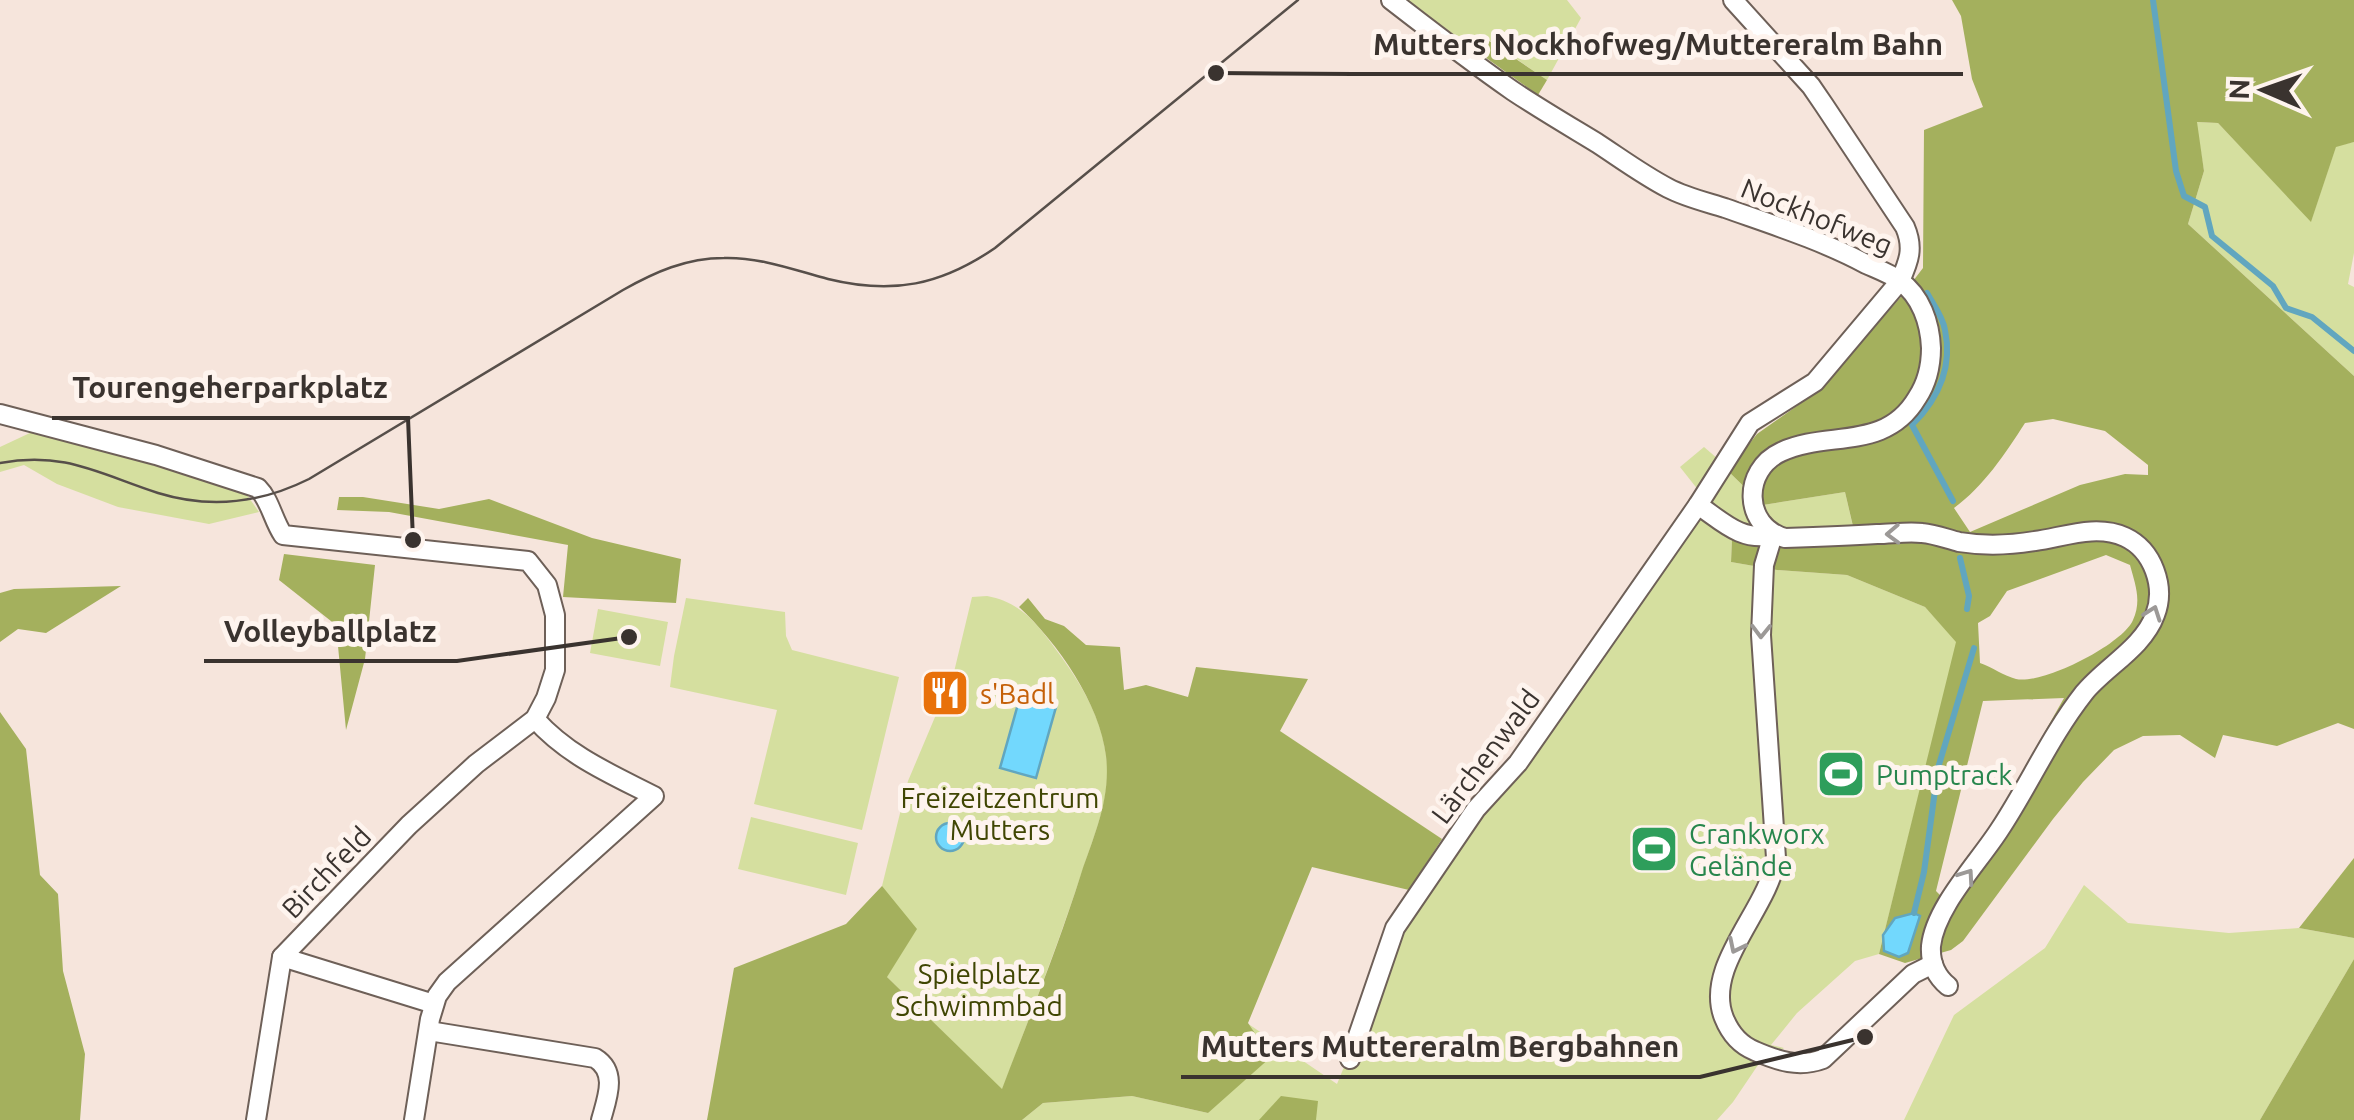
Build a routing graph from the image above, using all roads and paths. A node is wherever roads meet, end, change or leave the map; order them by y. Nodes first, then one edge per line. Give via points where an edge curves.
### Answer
1 (1391, 0) edge
2 (1733, 0) edge
3 (1900, 281) junction
4 (0, 414) edge
5 (1698, 505) junction
6 (1772, 535) junction
7 (535, 720) junction
8 (282, 957) junction
9 (1933, 964) junction
10 (1948, 986) dead end
11 (434, 1004) junction
12 (428, 1031) junction
13 (1350, 1059) dead end
14 (256, 1120) edge
15 (414, 1120) edge
16 (601, 1120) edge

1 - 3 street, Nockhofweg via 1514,92 1669,188 1836,248
2 - 3 street via 1810,86 1905,227 1912,252
3 - 5 street, Lärchenwald via 1815,382 1750,423
3 - 6 street, Nockhofweg via 1917,298 1930,336 1920,394 1880,430 1795,446 1763,465 1752,500
4 - 7 street via 241,480 263,492 283,535 528,561 546,586 554,615 555,670
5 - 6 street via 1739,533
5 - 13 street, Lärchenwald via 1395,928
6 -> 9 street via 1760,636 1776,858 1722,979 1728,1028 1744,1046 1809,1064 1823,1059 1912,974
9 -> 6 street via 1936,925 1950,900 2088,688 2151,624 2156,575 2141,549 2105,532 1993,544 1922,532
7 - 8 street, Birchfeld via 410,825
7 - 11 street via 587,762 654,796 486,945
8 - 11 street
8 - 14 street, Birchfeld
9 - 10 street
11 - 12 street
12 - 15 street
12 - 16 street via 594,1058 609,1078

